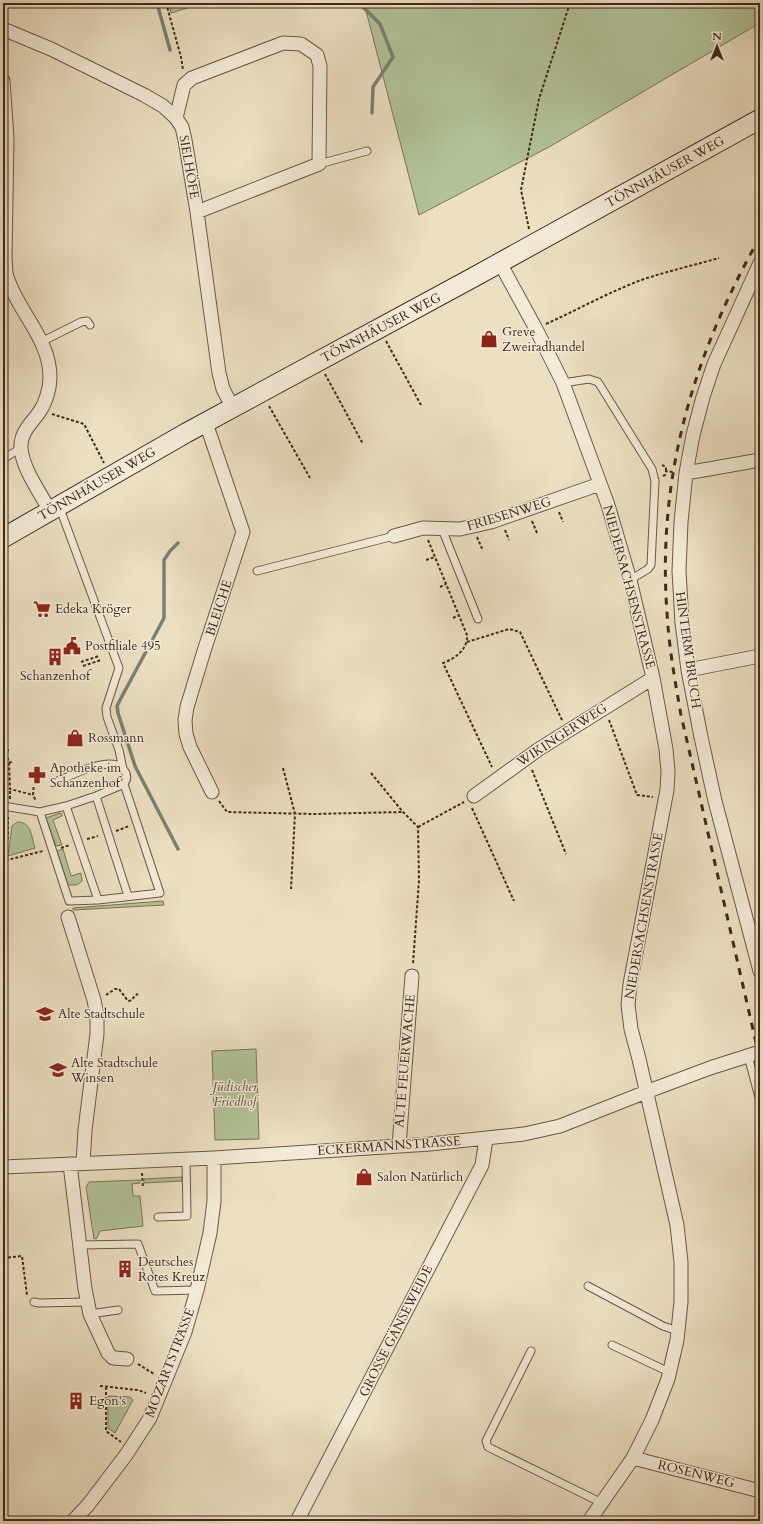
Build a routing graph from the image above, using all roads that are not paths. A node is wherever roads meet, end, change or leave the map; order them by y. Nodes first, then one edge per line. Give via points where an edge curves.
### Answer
1 (3, 29) edge
2 (3, 80) edge
3 (176, 118) junction
4 (760, 119) edge
5 (366, 150) dead end
6 (319, 164) junction
7 (197, 212) junction
8 (500, 263) junction
9 (760, 263) edge
10 (90, 325) dead end
11 (41, 342) junction
12 (563, 383) junction
13 (233, 408) junction
14 (206, 422) junction
15 (21, 448) junction
16 (3, 459) edge
17 (760, 460) edge
18 (686, 473) junction
19 (600, 484) junction
20 (55, 509) junction
21 (442, 529) junction
22 (394, 536) joint
23 (3, 538) edge
24 (257, 571) dead end
25 (630, 580) junction
26 (478, 620) dead end
27 (760, 656) edge
28 (688, 670) junction
29 (653, 678) junction
30 (123, 769) junction
31 (58, 781) dead end
32 (124, 784) junction
33 (212, 792) road end
34 (96, 796) junction
35 (471, 798) road end
36 (6, 806) edge
37 (66, 806) junction
38 (40, 812) junction
39 (128, 896) junction
40 (98, 900) junction
41 (68, 917) dead end
42 (760, 971) edge
43 (412, 976) road end
44 (754, 1054) edge
45 (646, 1092) junction
46 (760, 1101) edge
47 (486, 1138) junction
48 (399, 1146) junction
49 (214, 1158) junction
50 (186, 1159) junction
51 (70, 1164) junction
52 (83, 1164) junction
53 (3, 1167) edge
54 (158, 1217) dead end
55 (80, 1245) junction
56 (588, 1286) dead end
57 (197, 1290) junction
58 (34, 1302) road end
59 (88, 1308) junction
60 (118, 1310) dead end
61 (678, 1331) junction
62 (612, 1345) dead end
63 (531, 1351) dead end
64 (127, 1359) road end
65 (669, 1372) junction
66 (633, 1458) junction
67 (760, 1491) edge
68 (602, 1503) junction
69 (73, 1521) edge
70 (297, 1521) edge
71 (589, 1521) edge

1 - 3 street, SIELHÖFE via 119,82 163,106
2 - 11 street via 7,138 7,276
3 - 6 street via 184,85 192,78 284,43 301,44 317,55 320,66
3 - 7 street, SIELHÖFE via 182,127 185,140
4 - 8 main road, TÖNNHÄUSER WEG
5 - 6 lane
6 - 7 street
7 - 13 street, SIELHÖFE via 219,373 223,389
8 - 12 street, NIEDERSACHSENSTRASSE
8 - 13 main road, TÖNNHÄUSER WEG
9 - 18 street, HINTERM BRUCH via 714,364 693,435
10 - 11 lane via 87,321 81,322
11 - 15 street via 48,357 48,395 41,410 24,432
12 - 19 street, NIEDERSACHSENSTRASSE
12 - 25 lane via 590,379 598,382 652,470 655,481 650,565
13 - 14 main road, TÖNNHÄUSER WEG
14 - 20 main road, TÖNNHÄUSER WEG
14 - 33 street, BLEICHE via 243,532 204,651 185,720 190,747
15 - 16 lane
15 - 20 street via 24,463
17 - 18 street
18 - 28 street, HINTERM BRUCH via 679,571
19 - 21 street, FRIESENWEG via 491,522 460,529
19 - 25 street, NIEDERSACHSENSTRASSE
20 - 23 main road, TÖNNHÄUSER WEG
20 - 30 lane via 119,668 106,708
21 - 22 street, FRIESENWEG via 423,528
21 - 26 lane
22 - 24 lane
25 - 29 street, NIEDERSACHSENSTRASSE
27 - 28 street
28 - 42 street, HINTERM BRUCH via 715,801
29 - 35 street, WIKINGERWEG via 526,758
29 - 45 street, NIEDERSACHSENSTRASSE via 666,749 667,790 628,1005
30 - 31 lane via 112,764 101,764
30 - 32 lane via 127,774
32 - 34 lane
32 - 39 lane via 160,893
34 - 37 lane
34 - 39 lane
36 - 38 lane
37 - 38 lane
37 - 40 lane
38 - 40 lane via 69,900
39 - 40 lane
41 - 52 street via 97,1016 98,1034
43 - 48 street, ALTE FEUERWACHE
44 - 45 street, ECKERMANNSTRASSE
44 - 46 lane
45 - 47 street, ECKERMANNSTRASSE via 560,1126 524,1134
45 - 61 street, NIEDERSACHSENSTRASSE via 679,1240 681,1302
47 - 48 street, ECKERMANNSTRASSE
47 - 70 street, GROSSE GÄNSEWEIDE via 482,1165
48 - 49 street, ECKERMANNSTRASSE
49 - 50 street, ECKERMANNSTRASSE
49 - 57 street, MOZARTSTRASSE via 214,1201 210,1233
50 - 52 street, ECKERMANNSTRASSE
50 - 54 lane via 187,1216
51 - 52 street, ECKERMANNSTRASSE
51 - 53 street, ECKERMANNSTRASSE
51 - 55 street
55 - 57 lane via 138,1244 155,1291
55 - 59 street
56 - 61 lane via 663,1326
57 - 69 street, MOZARTSTRASSE via 185,1332 150,1418 130,1449
58 - 59 lane
59 - 60 lane
59 - 64 street via 108,1353 113,1358
61 - 65 street, NIEDERSACHSENSTRASSE
62 - 65 lane
63 - 68 lane via 486,1441 488,1447
65 - 66 street, NIEDERSACHSENSTRASSE via 652,1420
66 - 67 street, ROSENWEG
66 - 68 street, NIEDERSACHSENSTRASSE
68 - 71 street, NIEDERSACHSENSTRASSE

